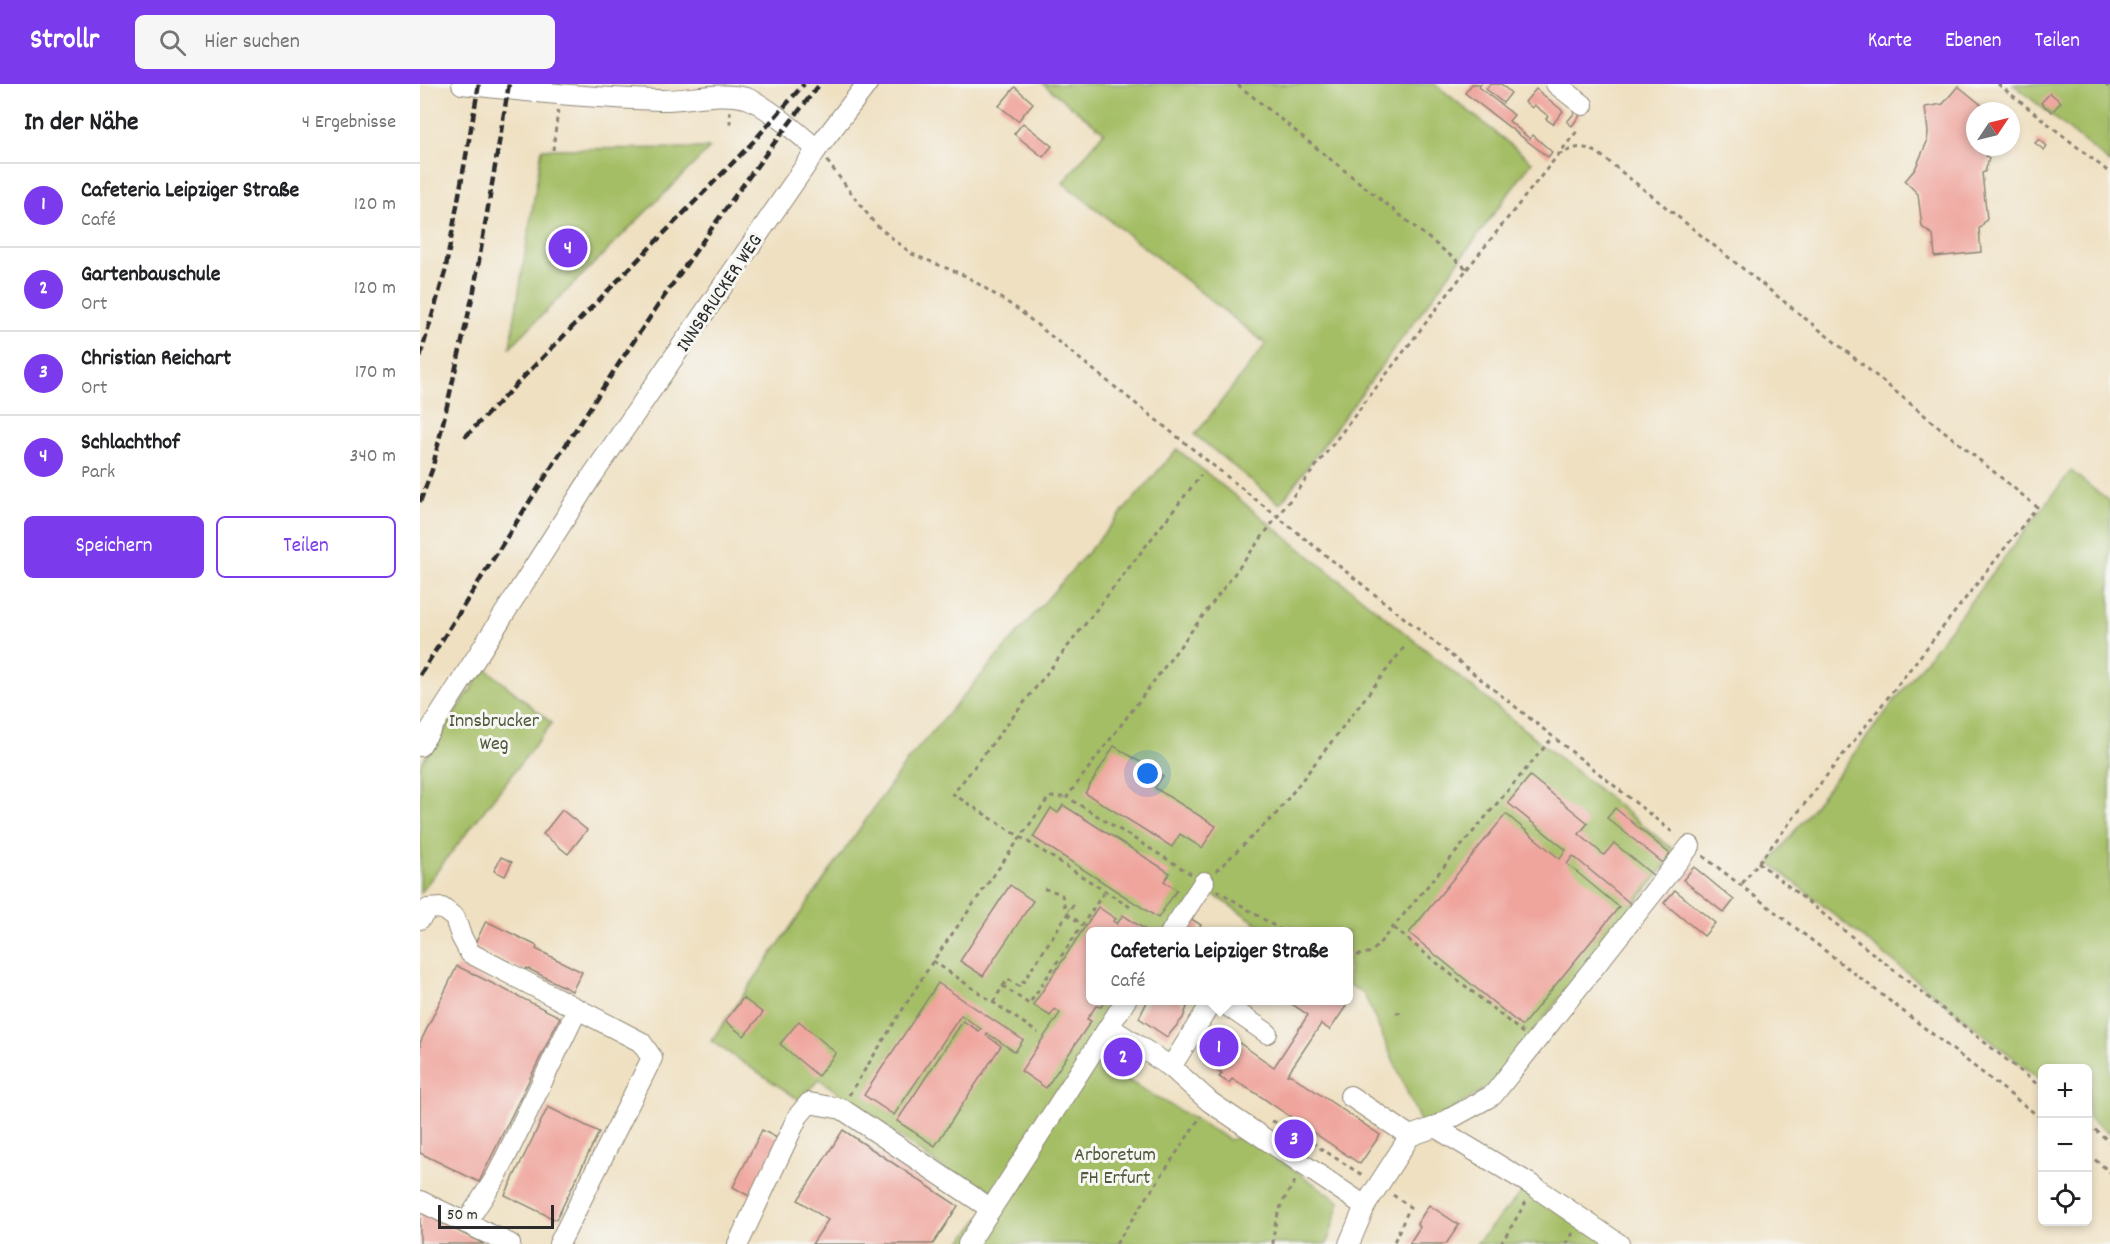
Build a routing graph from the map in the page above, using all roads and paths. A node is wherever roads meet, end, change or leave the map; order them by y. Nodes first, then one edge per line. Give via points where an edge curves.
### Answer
1 (462, 84) edge
2 (867, 84) edge
3 (1237, 84) edge
4 (1556, 84) edge
5 (1998, 84) edge
6 (2105, 84) edge
7 (2110, 88) edge
8 (561, 90) edge
9 (1582, 105) dead end
10 (1578, 130) dead end
11 (817, 149) junction
12 (553, 150) dead end
13 (1558, 155) junction
14 (831, 165) dead end
15 (2110, 173) edge
16 (1467, 269) junction
17 (1202, 475) dead end
18 (1277, 517) junction
19 (1405, 646) dead end
20 (1553, 737) junction
21 (420, 746) edge
22 (1067, 797) junction
23 (1020, 838) junction
24 (1690, 846) junction
25 (1758, 862) junction
26 (1204, 882) junction
27 (1740, 885) junction
28 (1044, 889) dead end
29 (1105, 891) junction
30 (1075, 902) dead end
31 (1130, 907) dead end
32 (1068, 912) junction
33 (420, 919) edge
34 (1082, 924) junction
35 (1174, 927) edge
36 (1276, 927) edge
37 (1394, 928) junction
38 (1353, 956) edge
39 (933, 961) junction
40 (1004, 986) junction
41 (993, 1002) junction
42 (1123, 1005) edge
43 (1210, 1005) edge
44 (1226, 1005) edge
45 (577, 1010) junction
46 (1405, 1012) dead end
47 (1396, 1013) dead end
48 (1109, 1027) junction
49 (1038, 1033) dead end
50 (1267, 1033) dead end
51 (1534, 1043) junction
52 (1171, 1067) junction
53 (2038, 1084) edge
54 (1350, 1096) dead end
55 (1210, 1102) junction
56 (842, 1109) junction
57 (2042, 1118) edge
58 (1435, 1127) junction
59 (2092, 1127) edge
60 (1410, 1136) junction
61 (2110, 1142) edge
62 (2092, 1157) edge
63 (1303, 1165) junction
64 (2110, 1172) edge
65 (1378, 1185) junction
66 (1535, 1187) junction
67 (420, 1201) edge
68 (1365, 1206) junction
69 (991, 1209) junction
70 (465, 1223) junction
71 (510, 1244) edge
72 (559, 1244) edge
73 (738, 1244) edge
74 (968, 1244) edge
75 (1116, 1244) edge
76 (1273, 1244) edge
77 (1349, 1244) edge
78 (1393, 1244) edge
79 (1501, 1244) edge
80 (1619, 1244) edge

1 - 8 street
2 - 11 street, INNSBRUCKER WEG
3 - 16 path
4 - 9 street
5 - 15 path
6 - 7 path
8 - 11 street via 662,100 747,98
8 - 12 path
10 - 13 path
11 - 21 street, INNSBRUCKER WEG via 590,479
13 - 16 path
13 - 25 path via 1584,146 1598,153 2037,507
14 - 18 path via 875,224 912,254 966,276 1016,308
16 - 18 path
17 - 23 path via 953,794
18 - 20 path
18 - 22 path
19 - 26 path via 1276,814
20 - 24 path
20 - 37 path
22 - 23 path via 1049,797
22 - 26 path
23 - 29 path
23 - 39 path
24 - 27 path
24 - 51 street
25 - 27 path
25 - 53 path
26 - 35 street
26 - 36 path
27 - 57 path
28 - 32 path via 1062,895
29 - 31 path
29 - 34 path
30 - 32 path
32 - 34 path
32 - 40 path via 1020,987 1008,979
33 - 45 street via 428,909 442,908 455,918 470,953
34 - 40 path via 1029,1004
37 - 38 path via 1372,952
37 - 51 path
39 - 41 path
39 - 56 path
40 - 41 path
41 - 49 path
42 - 48 street
43 - 52 street
44 - 50 street
45 - 70 street via 496,1176
45 - 72 street via 641,1042 652,1058
46 - 47 path
48 - 52 street
48 - 69 street
51 - 58 street via 1493,1095
52 - 55 street
54 - 60 street
55 - 63 street
55 - 75 path
56 - 69 street
56 - 73 street via 809,1103 798,1116
58 - 60 street
58 - 66 street
59 - 61 path
60 - 65 street
62 - 64 path
63 - 65 path via 1314,1144
63 - 68 street
63 - 76 path via 1274,1222
65 - 68 street
65 - 78 path via 1410,1207
66 - 79 path
66 - 80 street
67 - 70 street
68 - 77 street
69 - 74 street
70 - 71 street

